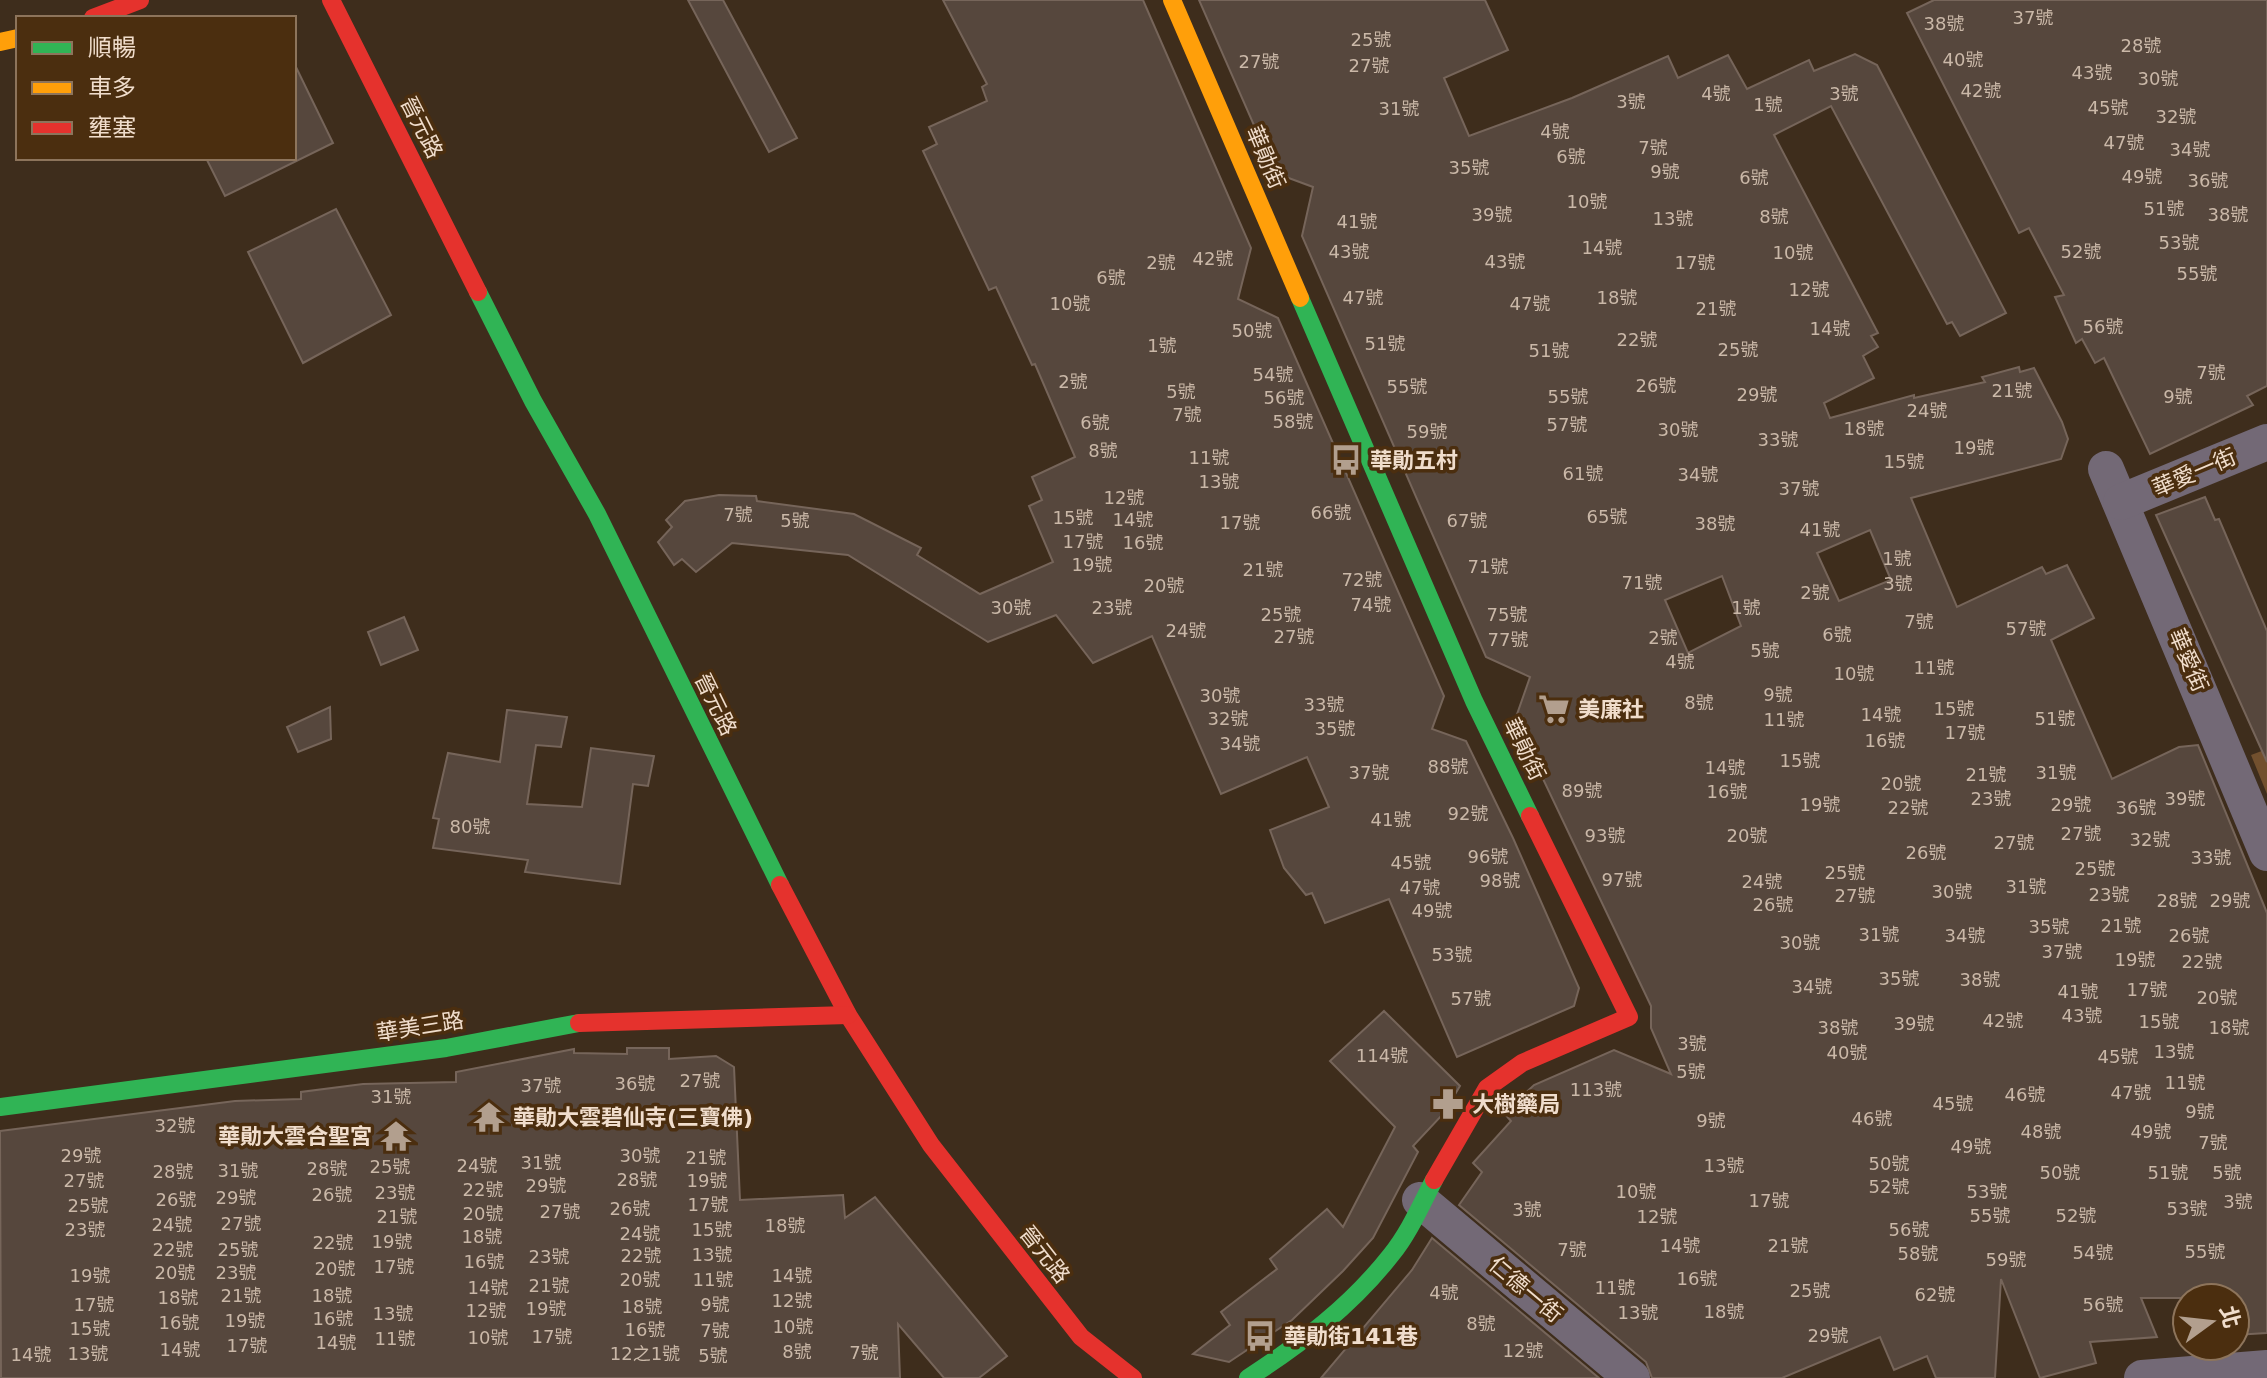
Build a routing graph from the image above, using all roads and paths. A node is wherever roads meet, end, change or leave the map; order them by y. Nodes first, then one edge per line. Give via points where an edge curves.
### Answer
1 (140, 0) edge
2 (331, 0) edge
3 (1172, 0) edge
4 (98, 16) edge
5 (2267, 442) edge
6 (2106, 469) dead end
7 (2121, 502) junction
8 (2267, 853) edge
9 (848, 1015) junction
10 (0, 1107) edge
11 (1420, 1200) junction
12 (2267, 1368) edge
13 (1133, 1378) edge
14 (1248, 1378) edge
15 (1632, 1378) edge
16 (2142, 1378) edge

1 - 4 street
2 - 9 street, 晉元路
3 - 11 street, 華勛街 via 1474,701 1629,1017 1522,1063 1487,1088
5 - 7 street, 華愛一街
6 - 7 street, 華愛街
7 - 8 street, 華愛街
9 - 10 street, 華美三路 via 588,1021 416,1052
9 - 13 street, 晉元路 via 931,1145 1029,1274 1081,1337
11 - 14 street, 華勛街 via 1393,1253 1346,1305 1307,1340
11 - 15 street, 仁德一街
12 - 16 street

